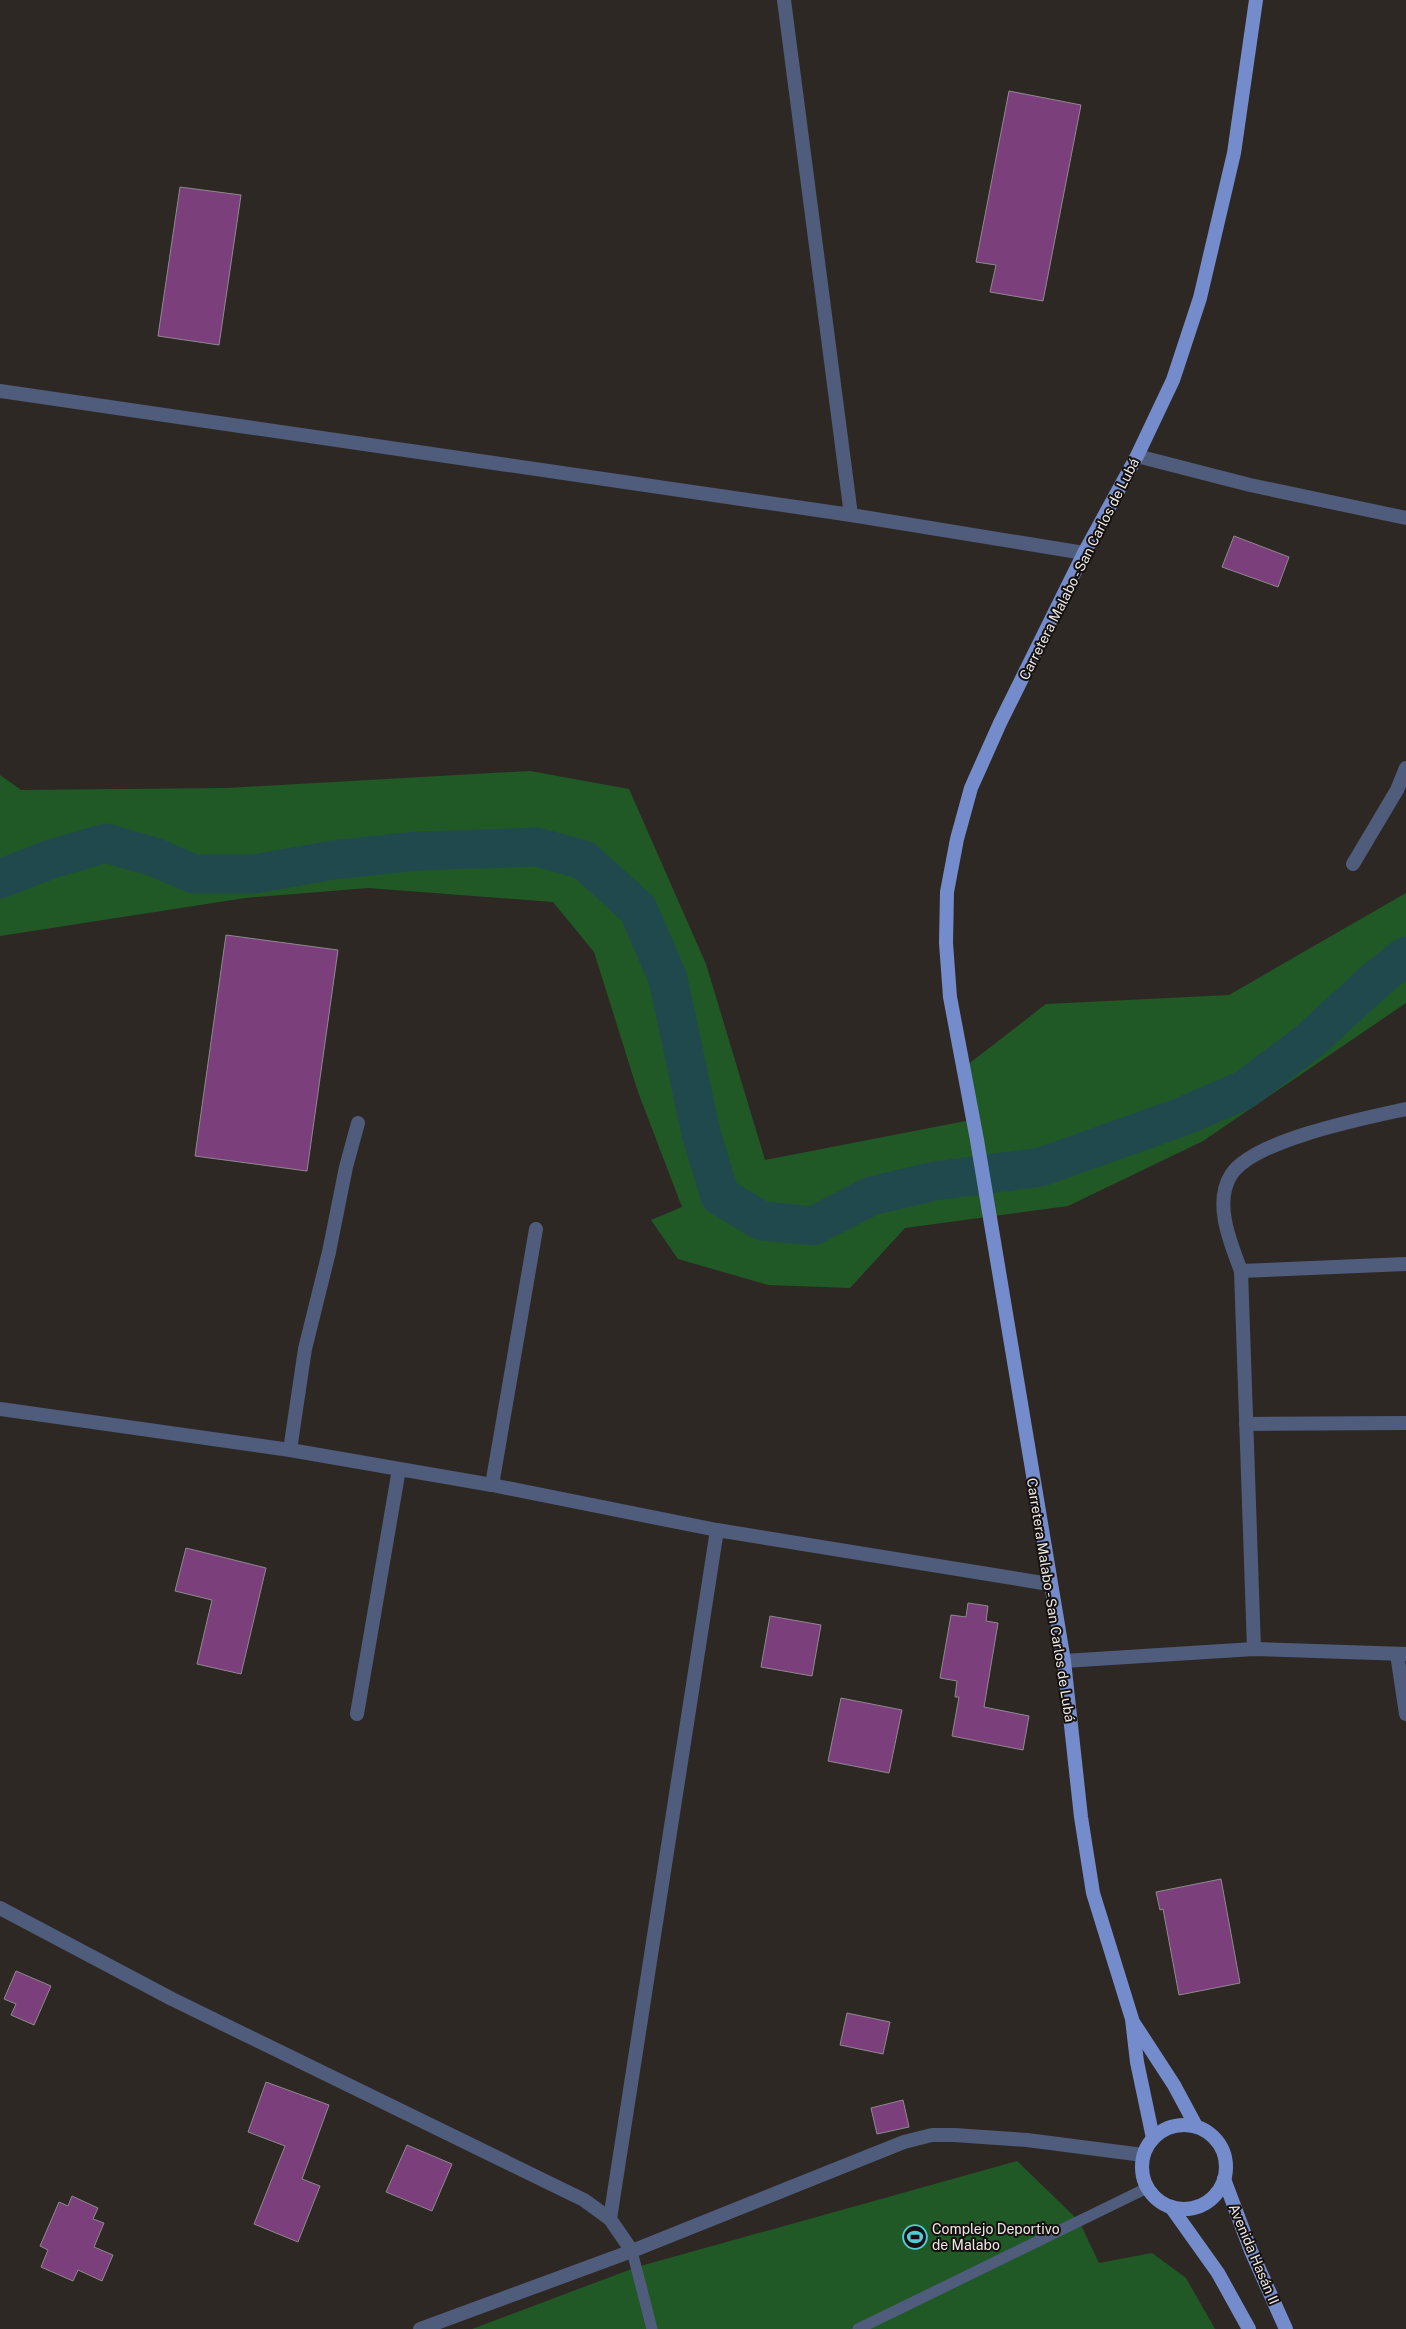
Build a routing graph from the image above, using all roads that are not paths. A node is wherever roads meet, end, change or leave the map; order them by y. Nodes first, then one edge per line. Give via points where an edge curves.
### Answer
1 (784, 0) edge
2 (1256, 0) edge
3 (0, 391) edge
4 (1137, 456) junction
5 (851, 516) junction
6 (1406, 518) edge
7 (1084, 553) junction
8 (1406, 768) edge
9 (1352, 864) dead end
10 (1406, 1108) edge
11 (358, 1123) dead end
12 (536, 1229) dead end
13 (1406, 1264) edge
14 (1241, 1271) junction
15 (0, 1409) edge
16 (1406, 1423) edge
17 (1246, 1424) junction
18 (290, 1450) junction
19 (399, 1469) junction
20 (492, 1485) junction
21 (717, 1530) junction
22 (1049, 1584) junction
23 (1254, 1649) junction
24 (1402, 1654) edge
25 (1064, 1662) junction
26 (357, 1714) dead end
27 (1406, 1714) edge
28 (0, 1908) edge
29 (1132, 2019) junction
30 (1196, 2126) junction
31 (1153, 2138) junction
32 (1144, 2155) junction
33 (1224, 2179) junction
34 (1147, 2188) junction
35 (1171, 2207) junction
36 (610, 2219) junction
37 (632, 2251) junction
38 (420, 2329) edge
39 (652, 2329) edge
40 (858, 2329) edge
41 (1249, 2329) edge
42 (1286, 2329) edge

1 - 5 street
2 - 4 main road, Carretera Malabo - San Carlos de Lubá via 1234,153 1200,298 1173,380
3 - 5 street
4 - 6 street via 1250,485
4 - 7 main road, Carretera Malabo - San Carlos de Lubá
5 - 7 street
7 - 22 main road, Carretera Malabo - San Carlos de Lubá via 971,788 949,883 946,943 950,996 977,1140
8 - 9 street via 1397,790
10 - 14 street via 1321,1128 1243,1162 1230,1176 1224,1197 1225,1229
11 - 18 street via 305,1349
12 - 20 street
13 - 14 street
14 - 17 street
15 - 18 street
16 - 17 street
17 - 23 street
18 - 19 street
19 - 20 street
19 - 26 street
20 - 21 street
21 - 22 street
21 - 36 street
22 - 25 main road, Carretera Malabo - San Carlos de Lubá
23 - 24 street
23 - 25 street
24 - 27 street
25 - 29 main road, Carretera Malabo - San Carlos de Lubá via 1081,1817 1094,1893
28 - 36 street via 172,1999 584,2200
29 - 30 main road, Carretera Malabo - San Carlos de Lubá
29 - 31 main road, Carretera Malabo - San Carlos de Lubá via 1137,2062
30 - 31 main road via 1177,2125
30 - 33 main road via 1212,2136 1222,2151
31 - 32 main road
32 - 34 main road via 1142,2174
32 - 37 street via 1028,2140 932,2135 904,2142
33 - 35 main road via 1208,2201 1190,2208
33 - 42 main road, Avenida Hasán II via 1251,2252
34 - 35 main road via 1155,2198
34 - 40 lane
35 - 41 main road via 1218,2273
36 - 37 street
37 - 38 street
37 - 39 lane

